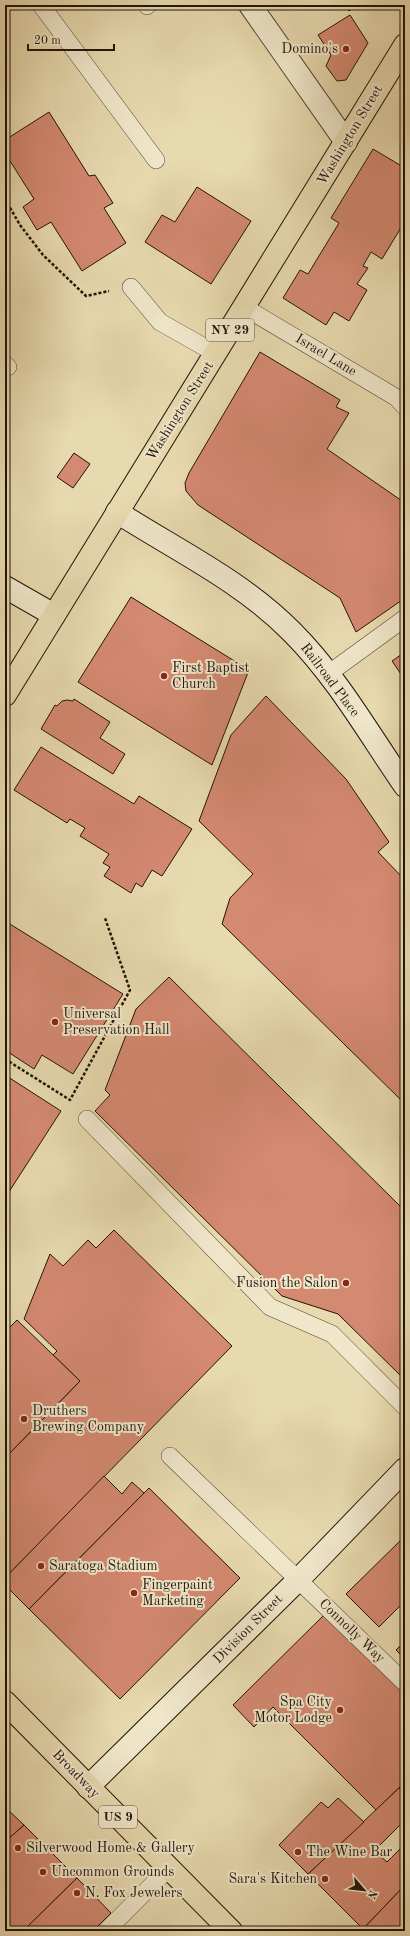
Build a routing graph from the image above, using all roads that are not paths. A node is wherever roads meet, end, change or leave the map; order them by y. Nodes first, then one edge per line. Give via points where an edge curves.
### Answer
1 (41, 5) edge
2 (250, 5) edge
3 (405, 45) edge
4 (346, 142) junction
5 (156, 160) dead end
6 (131, 287) road end
7 (244, 307) junction
8 (215, 353) junction
9 (405, 407) edge
10 (117, 512) junction
11 (5, 587) edge
12 (54, 615) junction
13 (405, 618) edge
14 (328, 674) junction
15 (5, 695) edge
16 (405, 786) edge
17 (87, 1119) dead end
18 (405, 1407) edge
19 (170, 1456) dead end
20 (405, 1469) edge
21 (299, 1579) junction
22 (405, 1683) edge
23 (5, 1702) edge
24 (88, 1787) junction
25 (169, 1868) junction
26 (106, 1931) edge
27 (231, 1931) edge

1 - 5 lane
2 - 4 street
3 - 4 highway, Washington Street / NY 29
4 - 7 highway, Washington Street / NY 29
6 - 8 lane via 160,322
7 - 8 highway, Washington Street / NY 29
7 - 9 lane, Israel Lane via 397,398
8 - 10 highway, Washington Street / NY 29
10 - 12 highway, Washington Street / NY 29
10 - 14 street, Railroad Place via 234,584 257,601 292,631
11 - 12 street
12 - 15 highway, Washington Street / NY 29
13 - 14 lane
14 - 16 street, Railroad Place
17 - 18 lane via 270,1307 332,1334
19 - 21 lane, Connolly Way
20 - 21 street, Division Street
21 - 22 lane, Connolly Way
21 - 24 street, Division Street
23 - 24 highway, Broadway / US 9
24 - 25 highway, Broadway / US 9
25 - 26 lane
25 - 27 highway, Broadway / US 9

